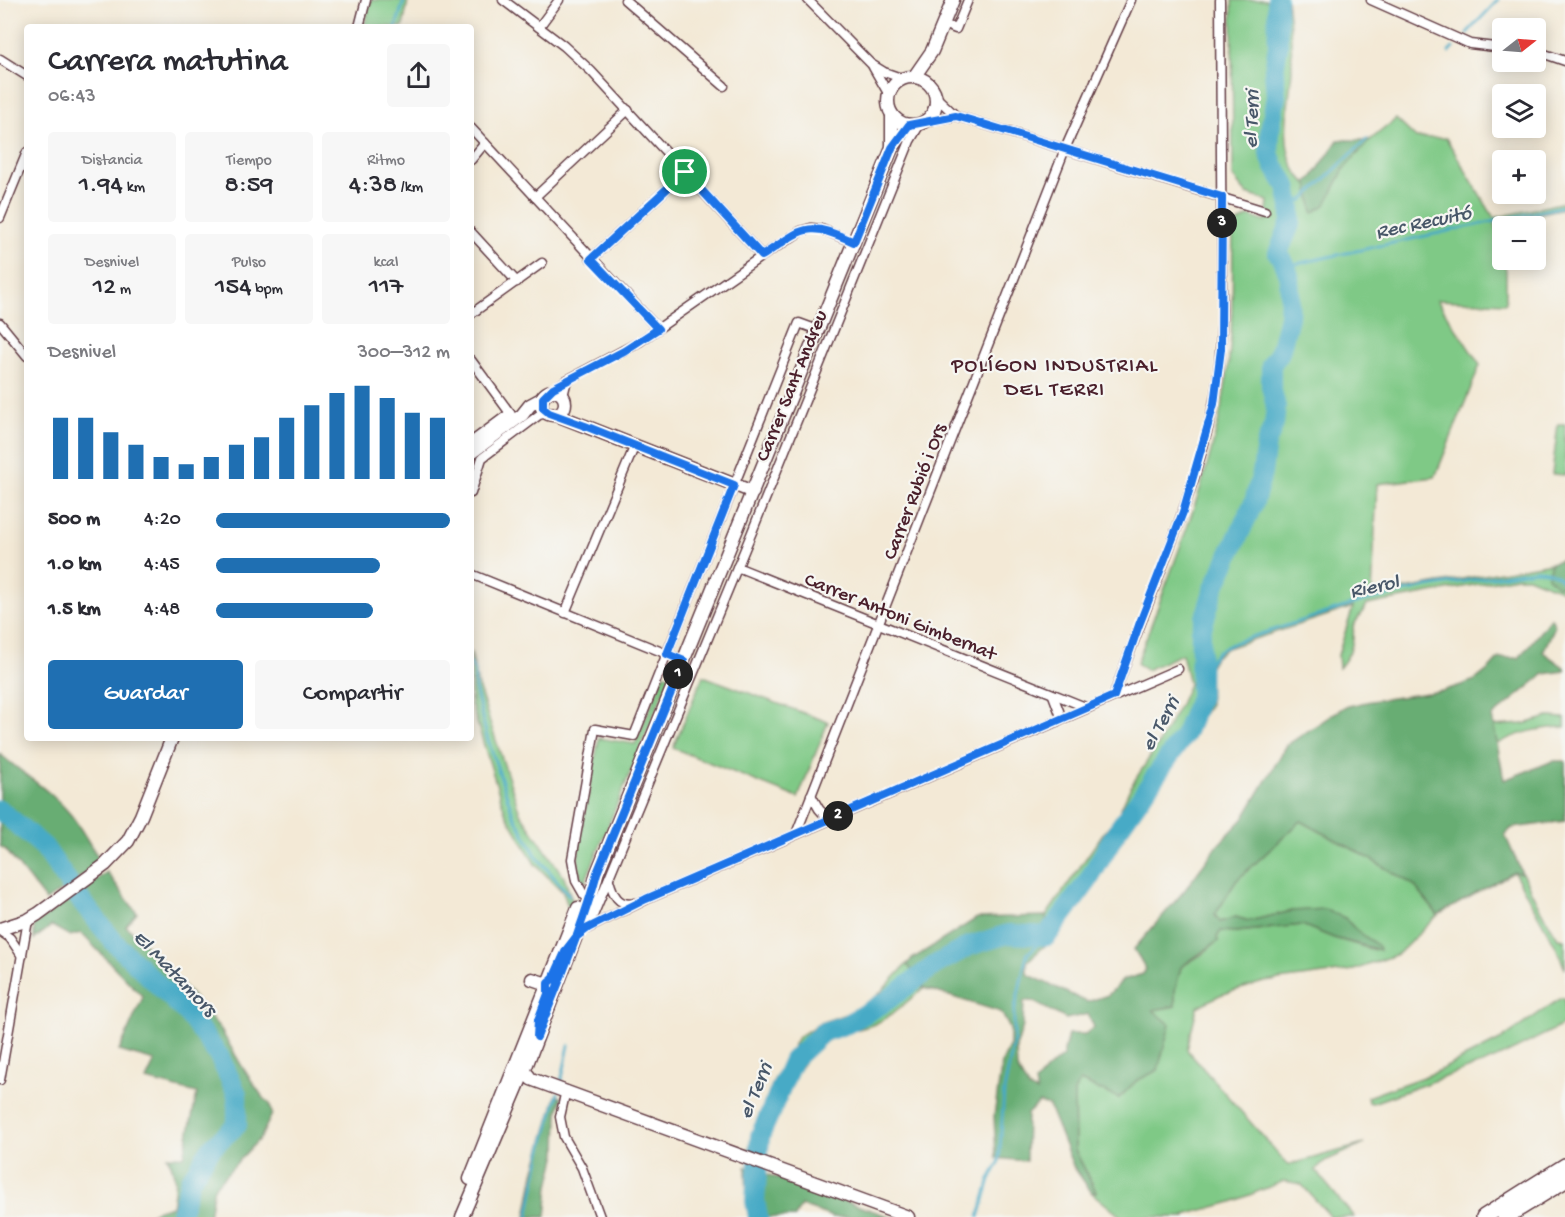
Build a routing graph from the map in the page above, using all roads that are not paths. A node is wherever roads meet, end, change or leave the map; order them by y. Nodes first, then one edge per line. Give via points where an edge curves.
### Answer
1 (366, 0) edge
2 (502, 0) edge
3 (559, 0) edge
4 (625, 0) edge
5 (808, 0) edge
6 (953, 0) edge
7 (968, 0) edge
8 (1131, 0) edge
9 (1220, 0) edge
10 (1371, 0) edge
11 (360, 24) edge
12 (943, 24) junction
13 (540, 27) junction
14 (1492, 47) edge
15 (932, 51) junction
16 (1546, 54) edge
17 (0, 59) edge
18 (1565, 61) edge
19 (871, 64) junction
20 (24, 74) edge
21 (909, 78) junction
22 (724, 86) dead end
23 (932, 90) junction
24 (889, 95) junction
25 (628, 110) junction
26 (892, 116) junction
27 (956, 116) junction
28 (919, 123) junction
29 (474, 131) edge
30 (484, 143) junction
31 (892, 148) junction
32 (1065, 149) junction
33 (474, 156) edge
34 (24, 159) edge
35 (685, 172) junction
36 (535, 197) junction
37 (1222, 197) junction
38 (1265, 211) dead end
39 (0, 218) edge
40 (474, 235) edge
41 (854, 242) junction
42 (762, 256) junction
43 (591, 259) junction
44 (542, 263) dead end
45 (517, 282) junction
46 (474, 312) edge
47 (0, 323) edge
48 (658, 329) junction
49 (818, 330) junction
50 (24, 352) edge
51 (474, 364) edge
52 (567, 380) junction
53 (564, 399) junction
54 (547, 406) junction
55 (516, 416) junction
56 (585, 426) junction
57 (474, 440) edge
58 (635, 446) junction
59 (477, 456) edge
60 (474, 474) edge
61 (734, 485) junction
62 (753, 492) junction
63 (737, 567) junction
64 (474, 575) edge
65 (565, 613) junction
66 (878, 624) junction
67 (667, 654) junction
68 (684, 661) junction
69 (1178, 669) dead end
70 (1053, 695) junction
71 (1114, 696) junction
72 (1088, 708) junction
73 (1062, 719) junction
74 (171, 741) edge
75 (811, 795) junction
76 (829, 820) junction
77 (796, 834) junction
78 (597, 873) junction
79 (609, 880) junction
80 (584, 895) junction
81 (641, 902) junction
82 (33, 917) junction
83 (588, 928) junction
84 (0, 930) edge
85 (576, 937) junction
86 (22, 956) junction
87 (542, 983) junction
88 (534, 1018) junction
89 (537, 1037) junction
90 (525, 1076) junction
91 (0, 1080) edge
92 (566, 1090) junction
93 (482, 1149) junction
94 (1565, 1166) edge
95 (1565, 1180) edge
96 (456, 1217) edge
97 (462, 1217) edge
98 (600, 1217) edge
99 (908, 1217) edge
100 (1484, 1217) edge
101 (1506, 1217) edge

1 - 11 street
2 - 13 street
3 - 13 street
4 - 22 street
5 - 19 street
6 - 12 main road
7 - 12 street via 956,29
8 - 32 street, Carrer Rubió i Ors
9 - 37 street
10 - 14 street via 1470,44
12 - 15 main road
13 - 25 street
15 - 21 main road
15 - 23 main road
16 - 18 street
17 - 20 street
19 - 21 street via 884,72
19 - 24 street
21 - 23 main road via 921,79
21 - 24 main road via 894,85
23 - 27 street
23 - 28 main road via 934,111
24 - 26 main road
25 - 35 street
25 - 36 street
26 - 28 main road via 903,124
26 - 31 main road
27 - 28 street
27 - 32 street
28 - 31 main road
28 - 63 street, Carrer Sant Andreu
29 - 30 street
30 - 33 street
30 - 36 street
31 - 41 main road
32 - 37 street
32 - 66 street, Carrer Rubió i Ors
34 - 39 street
35 - 42 street
35 - 43 street
36 - 43 street
37 - 38 street
37 - 71 street via 1221,349 1214,404 1183,512
40 - 45 street
41 - 42 street via 828,230 811,228
41 - 49 main road
42 - 48 street
43 - 48 street
44 - 45 street
45 - 46 street
47 - 50 street
48 - 52 street
49 - 61 street via 799,323
49 - 62 main road
51 - 55 street
52 - 53 street
52 - 54 street
53 - 54 main road via 556,392
53 - 54 main road via 562,411
53 - 56 main road
54 - 55 main road via 530,405
54 - 56 main road
54 - 59 street
55 - 57 street
55 - 59 main road
56 - 58 main road
58 - 61 main road
58 - 65 street
59 - 60 street
61 - 62 main road
61 - 67 street
62 - 68 main road
63 - 66 street, Carrer Antoni Gimbernat
63 - 79 street, Carrer Sant Andreu
64 - 65 street
65 - 67 street
66 - 70 street, Carrer Antoni Gimbernat
66 - 75 street, Carrer Rubió i Ors
67 - 68 street
67 - 80 street via 634,736 595,729 572,860 576,881
68 - 78 main road
69 - 71 street
70 - 72 street, Carrer Antoni Gimbernat
70 - 73 street
71 - 72 street
72 - 73 street
73 - 76 street
74 - 82 main road via 132,835 118,854
75 - 76 street
75 - 77 street, Carrer Rubió i Ors
76 - 77 street
77 - 81 street
78 - 80 main road
78 - 85 main road
79 - 81 street via 618,900
79 - 83 street, Carrer Sant Andreu
80 - 87 main road via 558,957
81 - 83 street
82 - 84 main road
82 - 86 street
83 - 85 street
84 - 86 street
85 - 87 main road via 553,979
85 - 89 main road
86 - 91 street
87 - 88 main road
87 - 89 main road via 548,994 538,1020
88 - 90 main road via 521,1063
88 - 93 main road
89 - 90 main road
90 - 92 main road
90 - 93 main road via 514,1081
90 - 97 main road
92 - 98 street via 560,1117 564,1137 582,1168
92 - 99 main road
93 - 96 main road
94 - 100 highway
95 - 101 highway

